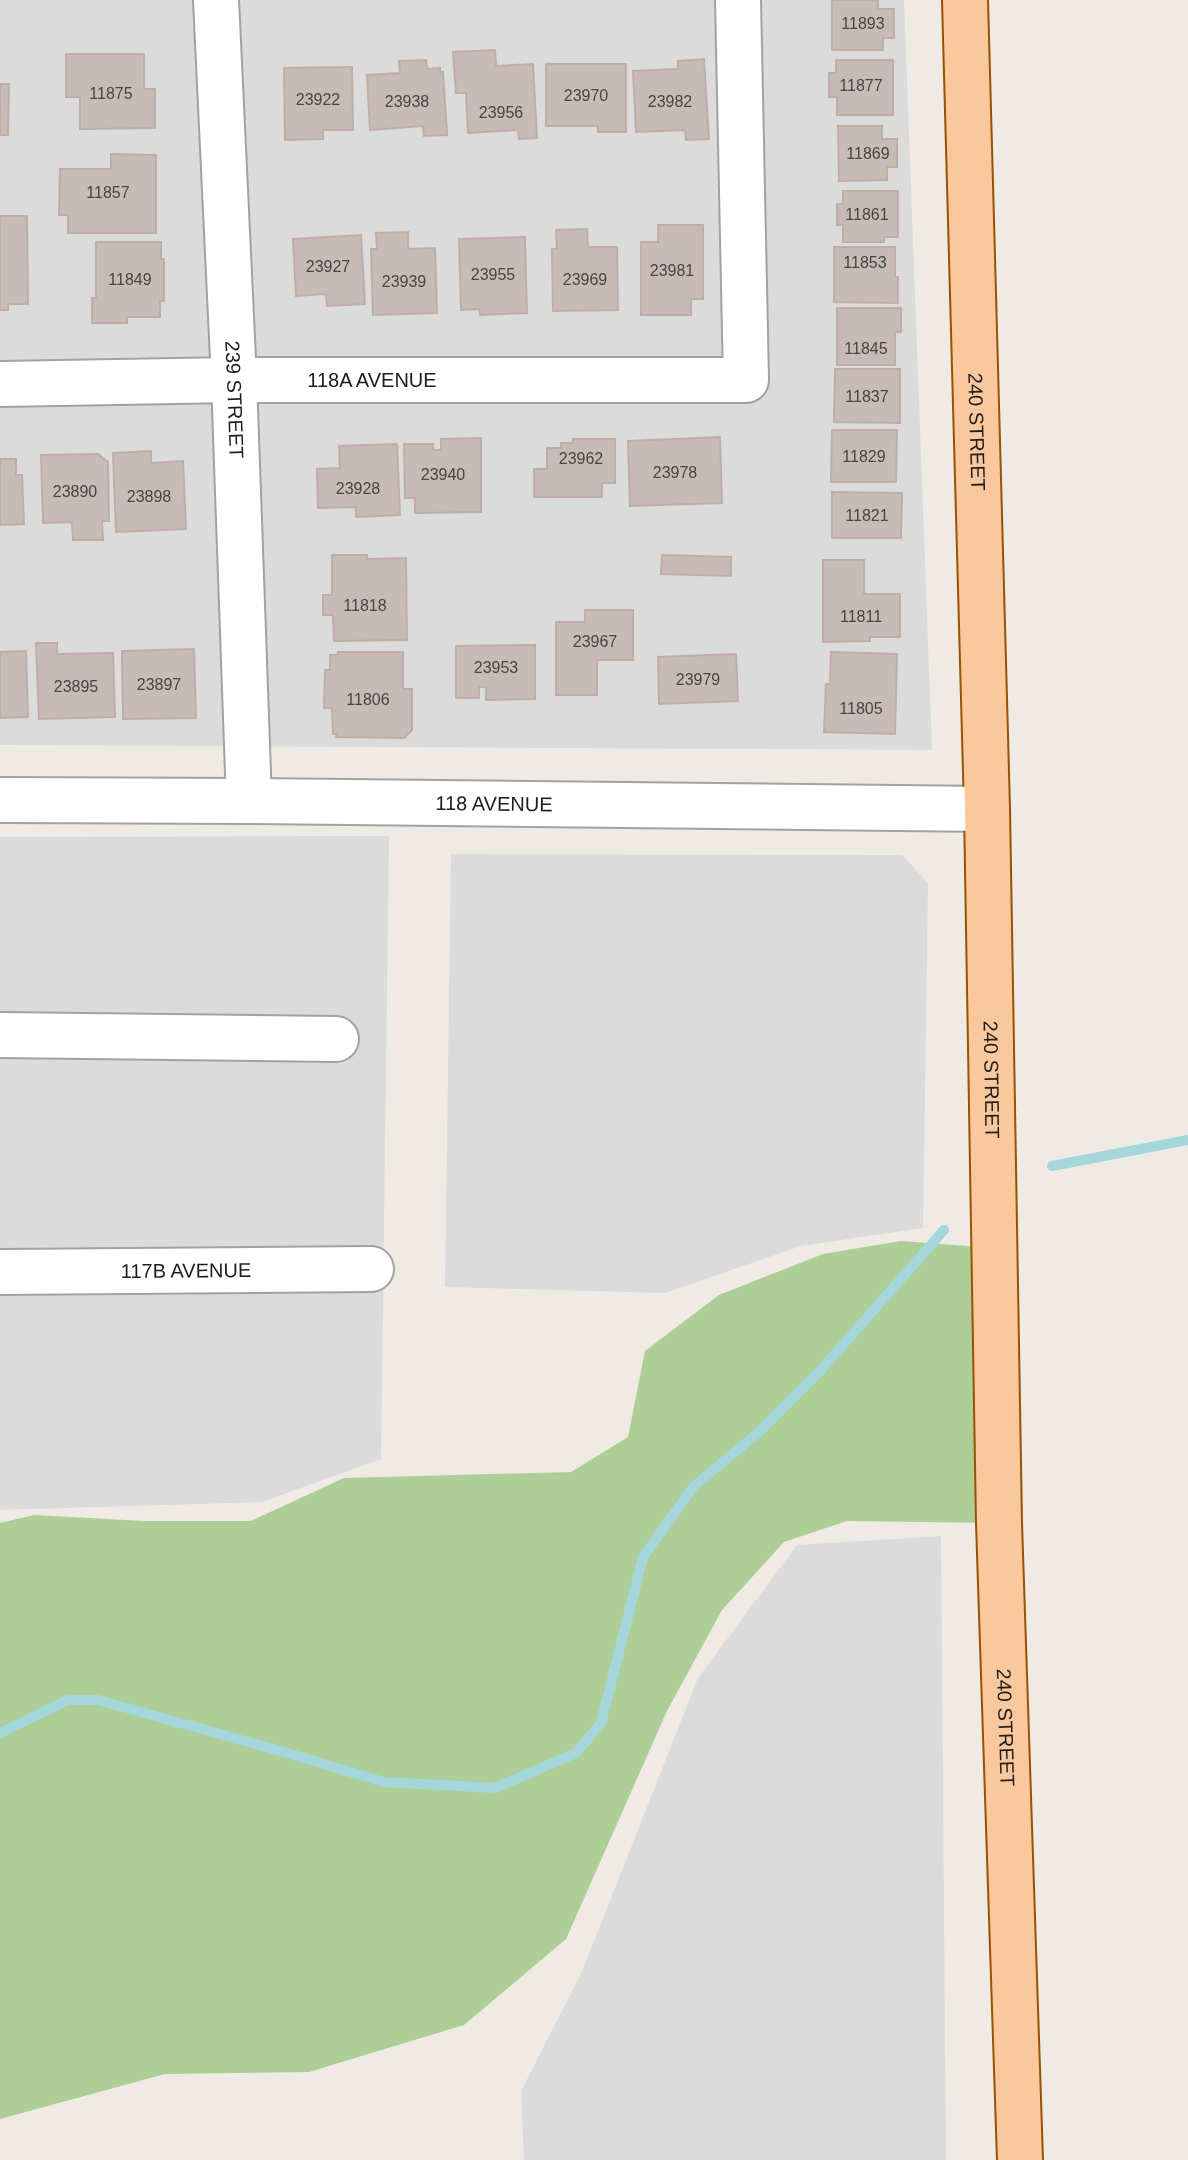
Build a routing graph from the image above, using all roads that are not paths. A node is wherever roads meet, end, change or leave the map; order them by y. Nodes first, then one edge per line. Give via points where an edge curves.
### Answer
1 (216, 0) edge
2 (738, 0) edge
3 (965, 0) edge
4 (234, 380) junction
5 (0, 384) edge
6 (0, 800) edge
7 (249, 801) junction
8 (987, 809) junction
9 (0, 1035) edge
10 (336, 1039) dead end
11 (371, 1269) dead end
12 (0, 1272) edge
13 (1020, 2160) edge

1 - 4 street, 239 STREET
2 - 4 street, 118A AVENUE via 746,380
3 - 8 main road, 240 STREET
4 - 5 street, 118A AVENUE
4 - 7 street, 239 STREET
6 - 7 street, 118 AVENUE
7 - 8 street, 118 AVENUE
8 - 13 main road, 240 STREET via 999,1523
9 - 10 street
11 - 12 street, 117B AVENUE

